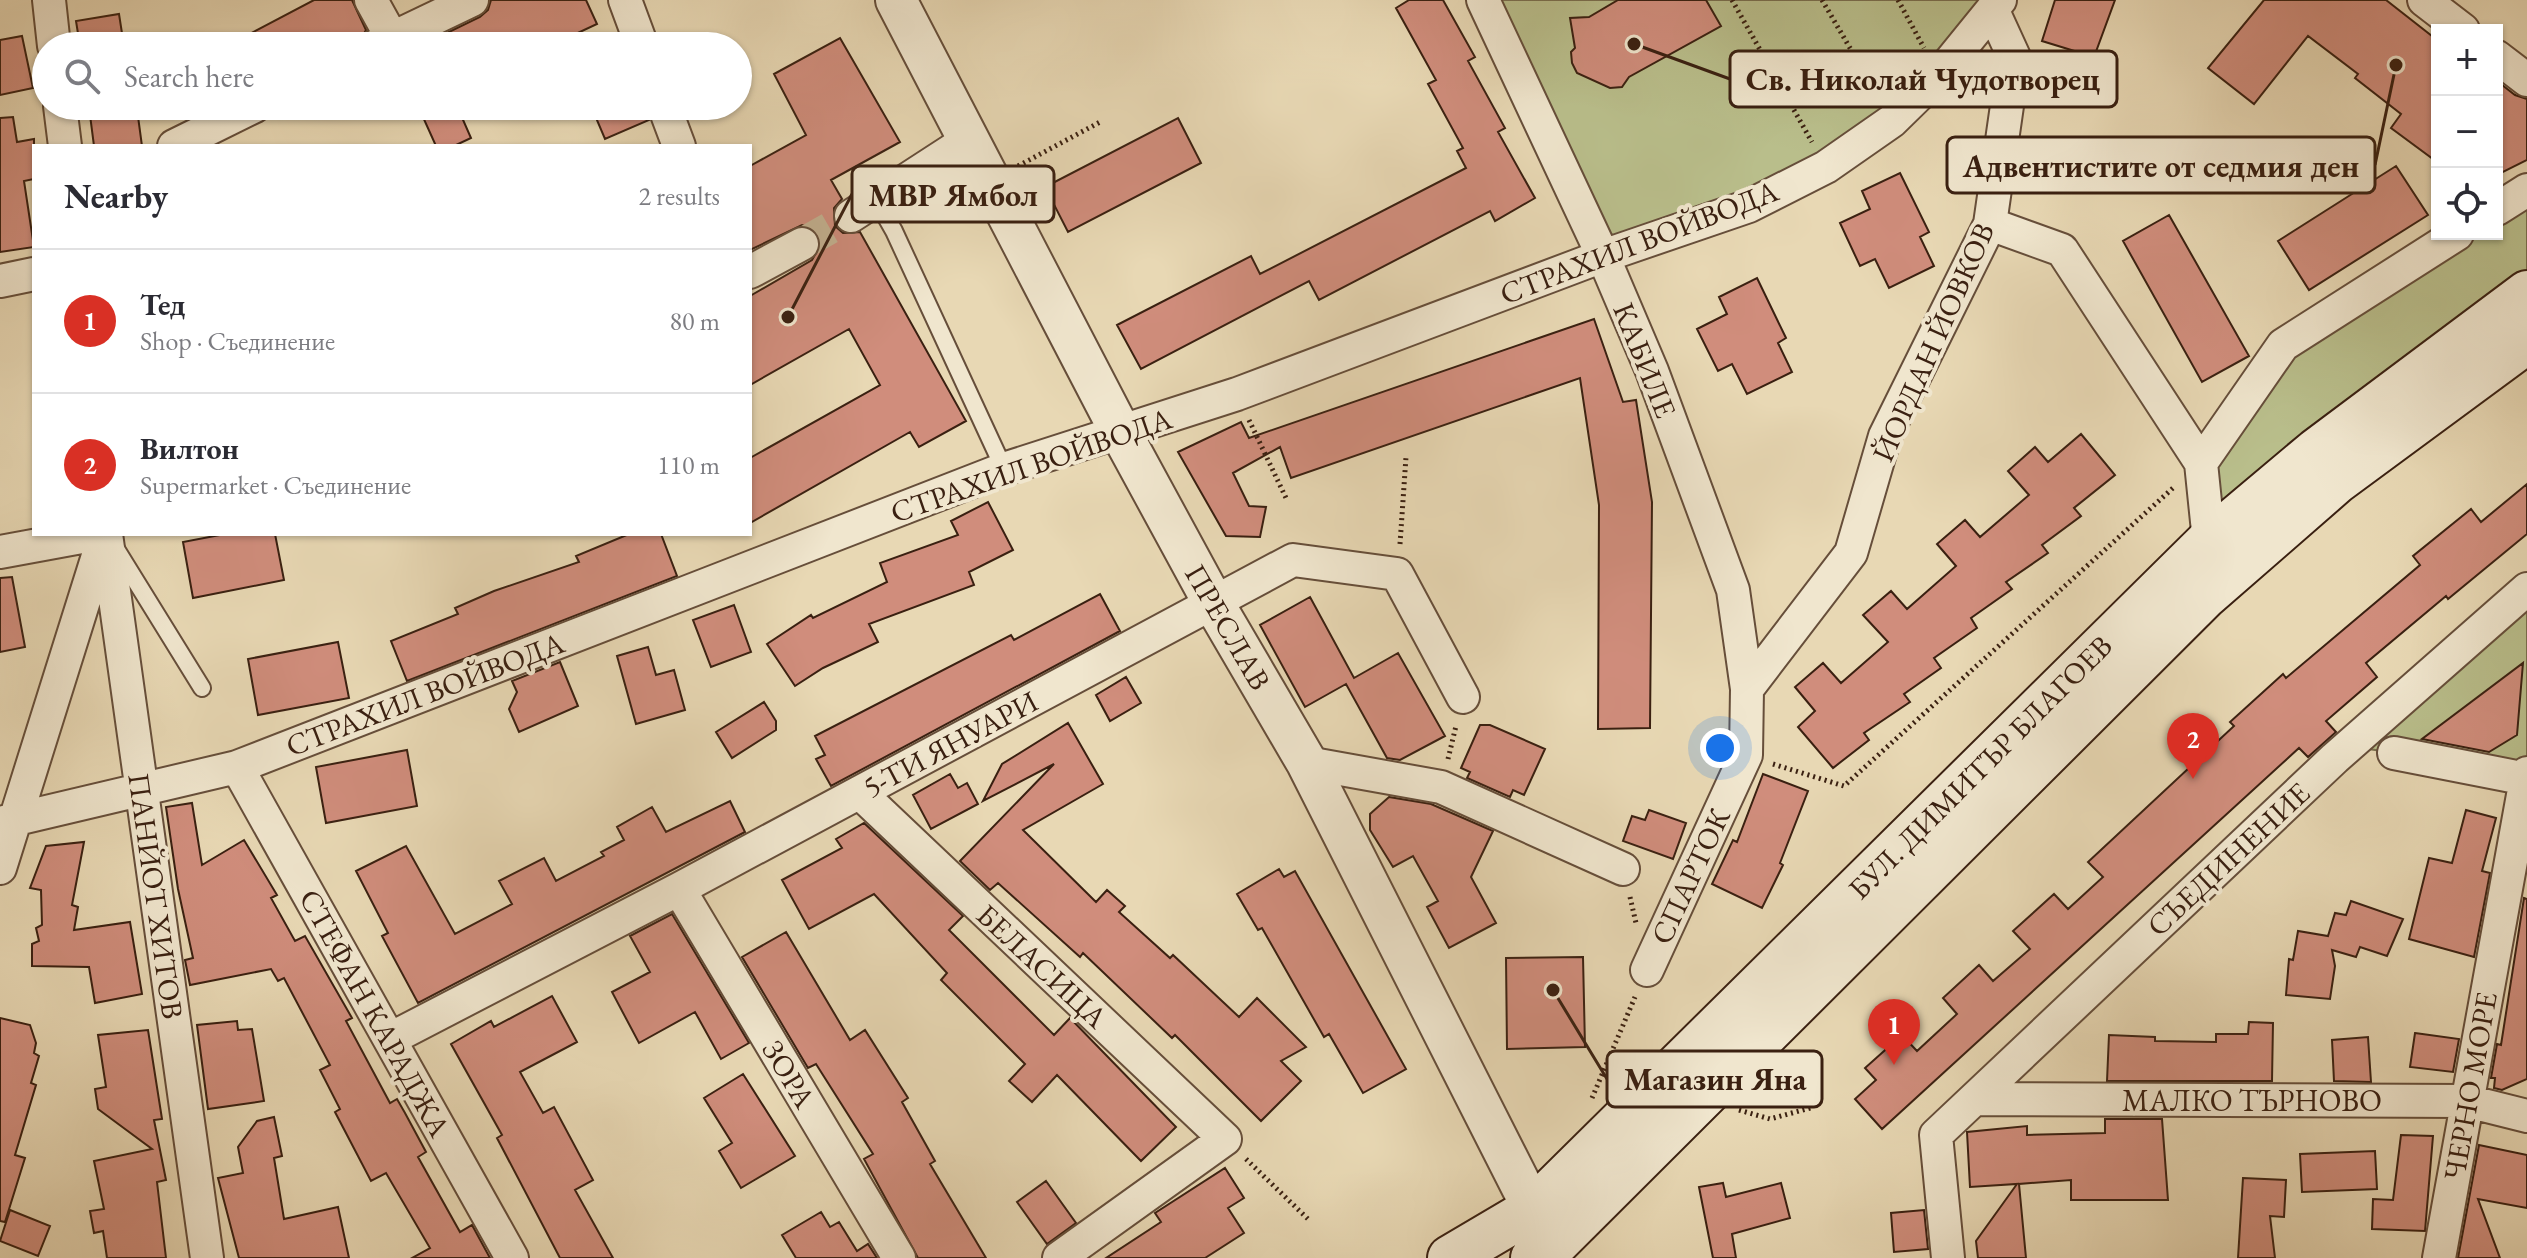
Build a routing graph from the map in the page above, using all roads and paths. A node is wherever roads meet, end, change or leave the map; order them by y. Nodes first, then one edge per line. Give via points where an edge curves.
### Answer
1 (49, 0) edge
2 (371, 0) edge
3 (472, 0) edge
4 (625, 0) edge
5 (896, 0) edge
6 (1483, 0) edge
7 (1732, 0) edge
8 (1822, 0) edge
9 (1898, 0) edge
10 (2424, 0) edge
11 (1997, 5) edge
12 (2455, 24) edge
13 (52, 32) edge
14 (381, 32) edge
15 (405, 32) edge
16 (637, 32) edge
17 (2503, 62) edge
18 (1939, 75) junction
19 (2527, 80) edge
20 (62, 120) edge
21 (227, 120) edge
22 (669, 120) edge
23 (1102, 121) dead end
24 (1892, 121) junction
25 (968, 140) junction
26 (65, 144) edge
27 (178, 144) edge
28 (678, 144) edge
29 (1826, 167) junction
30 (992, 180) junction
31 (2527, 190) edge
32 (2503, 205) edge
33 (864, 209) joint
34 (1990, 224) junction
35 (2448, 240) edge
36 (802, 244) tunnel mouth
37 (1603, 256) junction
38 (752, 271) edge
39 (32, 274) edge
40 (0, 281) edge
41 (2527, 293) edge
42 (2527, 341) edge
43 (1237, 394) junction
44 (1121, 433) junction
45 (1406, 457) dead end
46 (2201, 463) junction
47 (1004, 469) junction
48 (1286, 498) dead end
49 (87, 536) edge
50 (105, 536) edge
51 (106, 536) edge
52 (107, 536) edge
53 (2209, 541) junction
54 (0, 552) edge
55 (1397, 574) junction
56 (2527, 589) edge
57 (1214, 604) junction
58 (202, 688) dead end
59 (1747, 689) junction
60 (1463, 697) joint
61 (2394, 753) dead end
62 (1746, 755) junction
63 (1307, 763) junction
64 (237, 767) junction
65 (2527, 777) edge
66 (1441, 787) junction
67 (142, 793) junction
68 (860, 793) junction
69 (7, 822) edge
70 (0, 868) edge
71 (1623, 869) joint
72 (679, 889) junction
73 (1647, 970) junction
74 (390, 1039) junction
75 (1700, 1099) junction
76 (1975, 1099) junction
77 (2467, 1101) junction
78 (1814, 1107) dead end
79 (2527, 1116) edge
80 (1610, 1132) junction
81 (1225, 1139) junction
82 (1533, 1209) junction
83 (1309, 1220) dead end
84 (1545, 1255) edge
85 (207, 1258) edge
86 (512, 1258) edge
87 (899, 1258) edge
88 (1059, 1258) edge
89 (1450, 1258) edge
90 (1948, 1258) edge
91 (2439, 1258) edge

1 - 13 street
2 - 14 street
3 - 15 street
4 - 16 street
5 - 25 street, ПРЕСЛАВ
6 - 37 street, КАБИЛЕ
7 - 29 path
8 - 24 path
9 - 18 path
10 - 12 street
11 - 18 street, СТРАХИЛ ВОЙВОДА
11 - 34 street, ЙОРДАН ЙОВКОВ via 2014,57
17 - 19 street
18 - 24 street, СТРАХИЛ ВОЙВОДА
20 - 26 street
21 - 27 street
22 - 28 street
23 - 30 path
24 - 29 street, СТРАХИЛ ВОЙВОДА
25 - 30 street, ПРЕСЛАВ
25 - 33 street
29 - 37 street, СТРАХИЛ ВОЙВОДА via 1749,206
30 - 44 street, ПРЕСЛАВ
31 - 32 street
33 - 47 lane via 894,231
34 - 46 street via 2062,250
34 - 59 street, ЙОРДАН ЙОВКОВ via 1885,436 1851,553
35 - 46 street via 2283,345
36 - 38 street
37 - 43 street, СТРАХИЛ ВОЙВОДА
37 - 59 street, КАБИЛЕ via 1733,590
39 - 40 street
41 - 53 main road, БУЛ. ДИМИТЪР БЛАГОЕВ via 2316,451
42 - 75 main road, БУЛ. ДИМИТЪР БЛАГОЕВ via 2337,481 2204,597
43 - 44 street, СТРАХИЛ ВОЙВОДА
43 - 48 path
44 - 47 street, СТРАХИЛ ВОЙВОДА
44 - 57 street, ПРЕСЛАВ
45 - 55 path
46 - 53 street
46 - 62 path via 1844,786
47 - 64 street, СТРАХИЛ ВОЙВОДА
49 - 54 street
50 - 69 street
51 - 67 street, ПАНЙОТ ХИТОВ
52 - 58 lane
53 - 80 main road, БУЛ. ДИМИТЪР БЛАГОЕВ
55 - 57 street, 5-ТИ ЯНУАРИ via 1293,560
55 - 60 street
56 - 76 street, СЪЕДИНЕНИЕ via 2335,758
57 - 63 street, ПРЕСЛАВ
57 - 68 street, 5-ТИ ЯНУАРИ
59 - 62 street, СПАРТОК
60 - 66 path
61 - 65 street
62 - 73 street, СПАРТОК
63 - 66 street
63 - 82 street, ПРЕСЛАВ
64 - 67 street, СТРАХИЛ ВОЙВОДА
64 - 74 street, СТЕФАН КАРАДЖА
65 - 77 street, ЧЕРНО МОРЕ
66 - 71 street
67 - 69 street, СТРАХИЛ ВОЙВОДА
67 - 85 street, ПАНЙОТ ХИТОВ
68 - 72 street, 5-ТИ ЯНУАРИ
68 - 81 street, БЕЛАСИЦА
69 - 70 street
71 - 73 path
72 - 74 street, 5-ТИ ЯНУАРИ
72 - 87 street, ЗОРА
73 - 80 path via 1590,1102
74 - 86 street, СТЕФАН КАРАДЖА
75 - 78 path via 1770,1119
75 - 84 main road, БУЛ. ДИМИТЪР БЛАГОЕВ
76 - 77 street, МАЛКО ТЪРНОВО
76 - 90 street, СЪЕДИНЕНИЕ via 1936,1135
77 - 79 street, МАЛКО ТЪРНОВО
77 - 91 street, ЧЕРНО МОРЕ
80 - 82 main road, БУЛ. ДИМИТЪР БЛАГОЕВ
81 - 83 path
81 - 88 street
82 - 84 main road, ПРЕСЛАВ
82 - 89 main road, БУЛ. ДИМИТЪР БЛАГОЕВ

